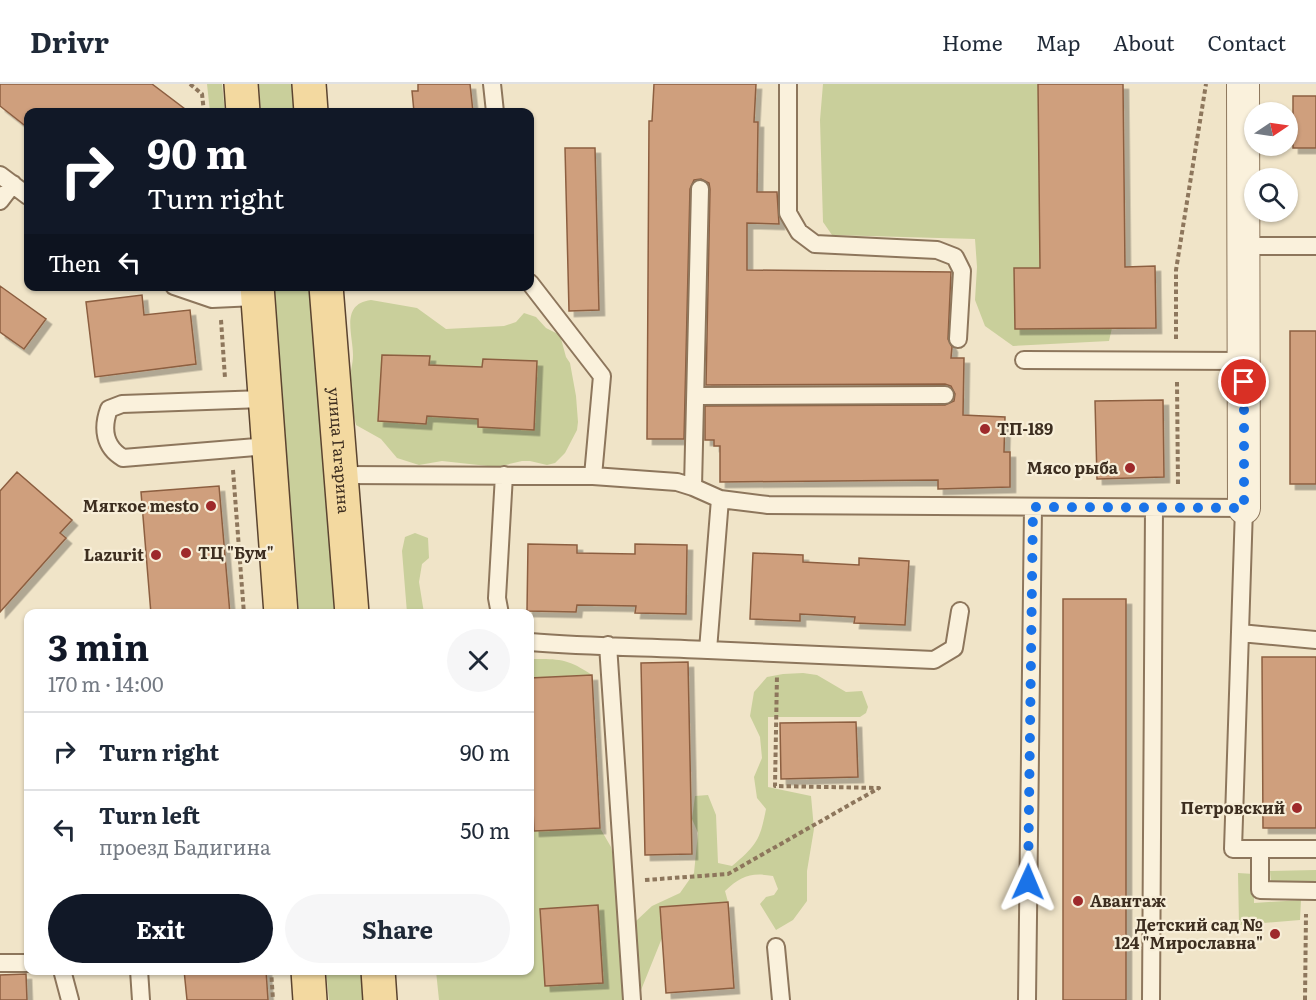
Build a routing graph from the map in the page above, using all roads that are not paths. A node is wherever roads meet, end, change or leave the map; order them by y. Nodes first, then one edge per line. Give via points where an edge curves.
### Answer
1 (241, 84) edge
2 (309, 84) edge
3 (492, 84) edge
4 (788, 84) edge
5 (1243, 84) edge
6 (243, 108) edge
7 (311, 108) edge
8 (495, 108) edge
9 (6, 179) edge
10 (700, 189) dead end
11 (24, 193) edge
12 (0, 201) edge
13 (1244, 246) junction
14 (1316, 246) edge
15 (534, 288) edge
16 (189, 291) edge
17 (326, 291) edge
18 (257, 292) edge
19 (958, 339) dead end
20 (1024, 360) dead end
21 (1243, 361) junction
22 (945, 395) dead end
23 (696, 396) junction
24 (265, 399) junction
25 (269, 446) junction
26 (342, 475) junction
27 (504, 475) junction
28 (593, 476) junction
29 (693, 487) junction
30 (720, 499) junction
31 (1033, 507) junction
32 (1154, 508) junction
33 (1244, 508) junction
34 (281, 609) edge
35 (352, 609) edge
36 (499, 609) edge
37 (960, 611) dead end
38 (1240, 633) junction
39 (1316, 640) edge
40 (534, 642) edge
41 (608, 645) junction
42 (708, 650) junction
43 (1260, 849) junction
44 (1316, 849) edge
45 (1311, 891) edge
46 (776, 947) dead end
47 (0, 963) edge
48 (24, 963) edge
49 (63, 975) edge
50 (139, 975) edge
51 (308, 975) edge
52 (378, 975) edge
53 (70, 1000) edge
54 (141, 1000) edge
55 (310, 1000) edge
56 (380, 1000) edge
57 (632, 1000) edge
58 (781, 1000) edge
59 (1026, 1000) edge
60 (1151, 1000) edge

1 - 6 main road
2 - 7 main road
3 - 8 lane
4 - 19 lane via 788,213 799,232 815,244 937,250 955,257 962,271
5 - 13 street
9 - 11 lane
9 - 12 lane
10 - 23 lane
13 - 14 lane
13 - 21 street
15 - 28 lane via 602,376
16 - 18 lane via 212,299
17 - 26 main road, улица Гагарина
18 - 24 main road
20 - 21 lane
21 - 33 street
22 - 23 lane
23 - 29 lane
24 - 25 main road
24 - 25 lane via 122,404 109,409 105,420 107,442 112,452 123,458
25 - 34 main road
26 - 27 lane
26 - 35 main road, улица Гагарина
27 - 28 lane
27 - 36 lane
28 - 29 lane via 677,482
29 - 30 lane
30 - 31 lane via 768,505
30 - 42 lane
31 - 32 lane
31 - 59 lane
32 - 33 lane
32 - 60 lane
33 - 38 lane
37 - 42 lane via 954,648 934,660
38 - 39 lane
38 - 43 lane via 1233,849
40 - 41 lane
41 - 42 lane
41 - 57 lane
43 - 44 lane
43 - 45 lane via 1260,891
46 - 58 lane
47 - 48 lane
49 - 53 lane
50 - 54 lane
51 - 55 main road
52 - 56 main road

